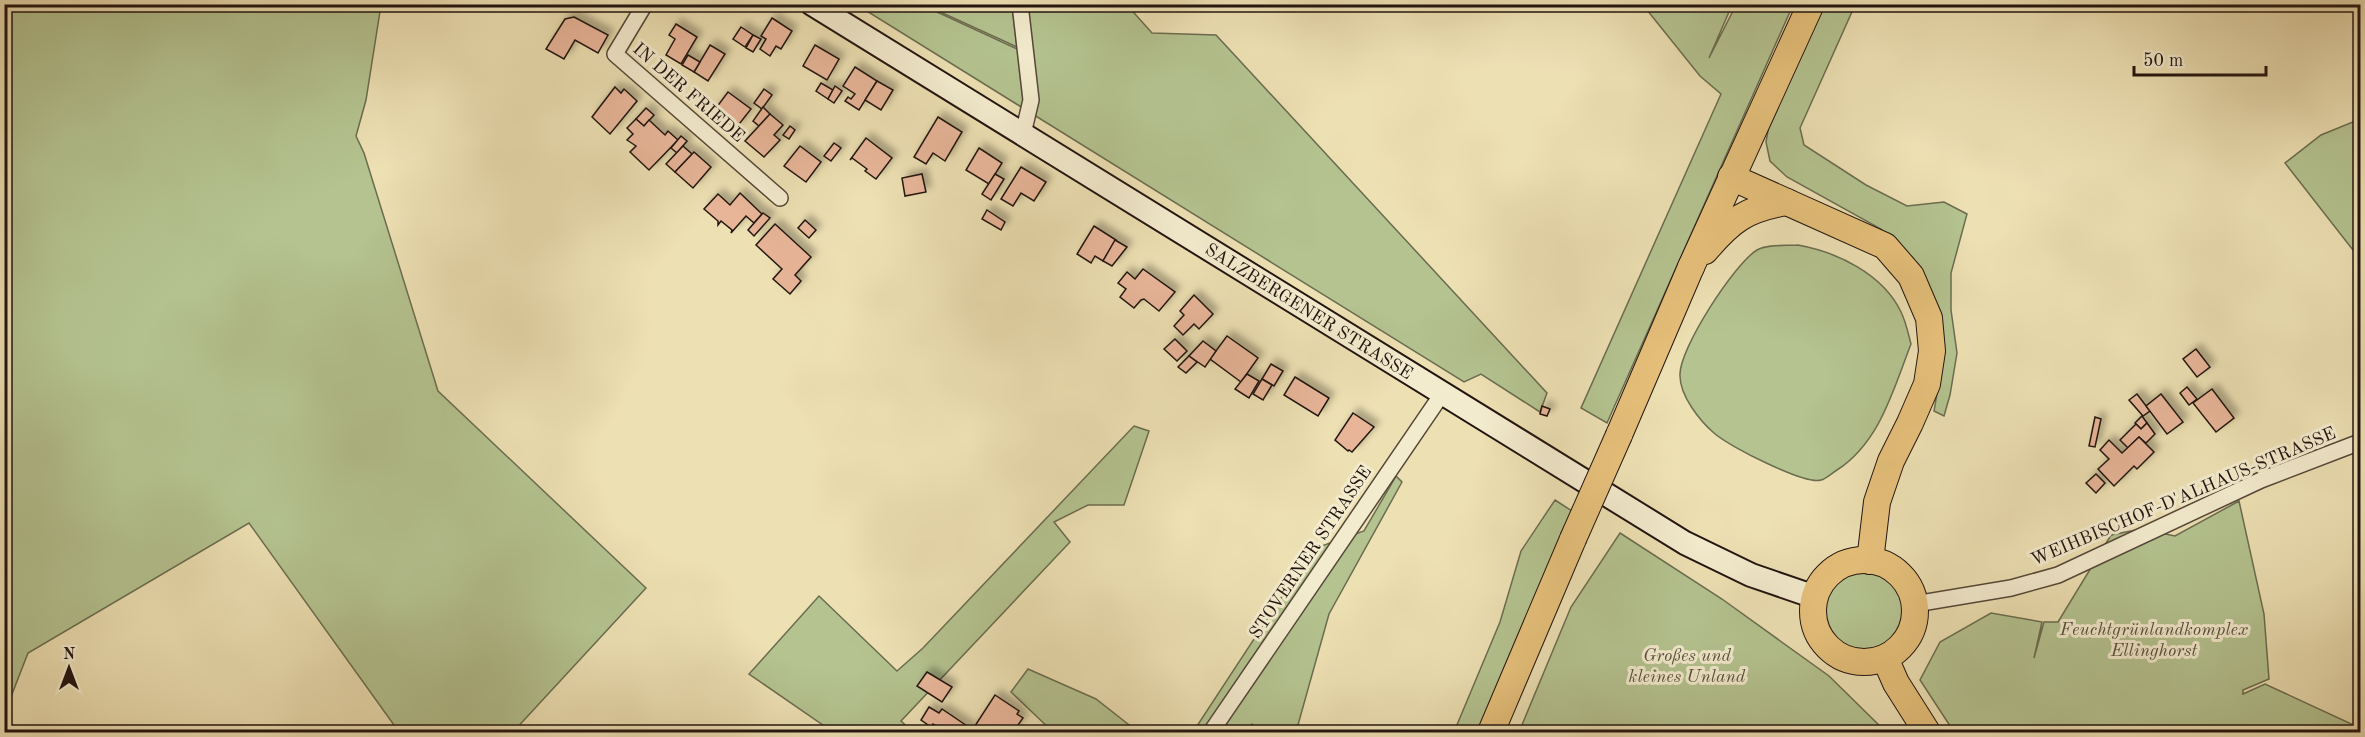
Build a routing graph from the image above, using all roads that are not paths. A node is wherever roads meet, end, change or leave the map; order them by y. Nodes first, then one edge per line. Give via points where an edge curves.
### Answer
1 (645, 4) edge
2 (812, 4) edge
3 (1020, 4) edge
4 (1812, 4) edge
5 (1023, 134) junction
6 (1731, 177) junction
7 (780, 198) dead end
8 (1787, 202) junction
9 (1691, 267) junction
10 (1442, 394) junction
11 (2361, 442) edge
12 (1870, 561) junction
13 (1815, 597) junction
14 (1915, 604) junction
15 (1885, 658) junction
16 (1211, 732) edge
17 (1491, 732) edge
18 (1927, 732) edge

1 - 7 street, IN DER FRIEDE via 615,54
2 - 5 main road, SALZBERGENER STRASSE
3 - 5 street via 1032,100
4 - 6 main road
5 - 10 main road, SALZBERGENER STRASSE
6 - 8 main road
6 - 9 main road
8 - 9 main road via 1747,212 1718,236
8 - 12 main road via 1885,246 1911,276 1929,318 1932,351 1927,384 1891,461 1877,502
9 - 17 main road, bridge
10 - 13 main road, SALZBERGENER STRASSE via 1685,543 1751,575
10 - 16 street, STOVERNER STRASSE
11 - 14 street, WEIHBISCHOF-D'ALHAUS-STRASSE via 2261,480 2058,575 2011,588
12 - 13 main road via 1842,566 1821,584
12 - 14 main road via 1899,575
13 - 15 main road via 1813,616 1819,635 1830,650 1847,660
14 - 15 main road via 1908,636
15 - 18 main road

